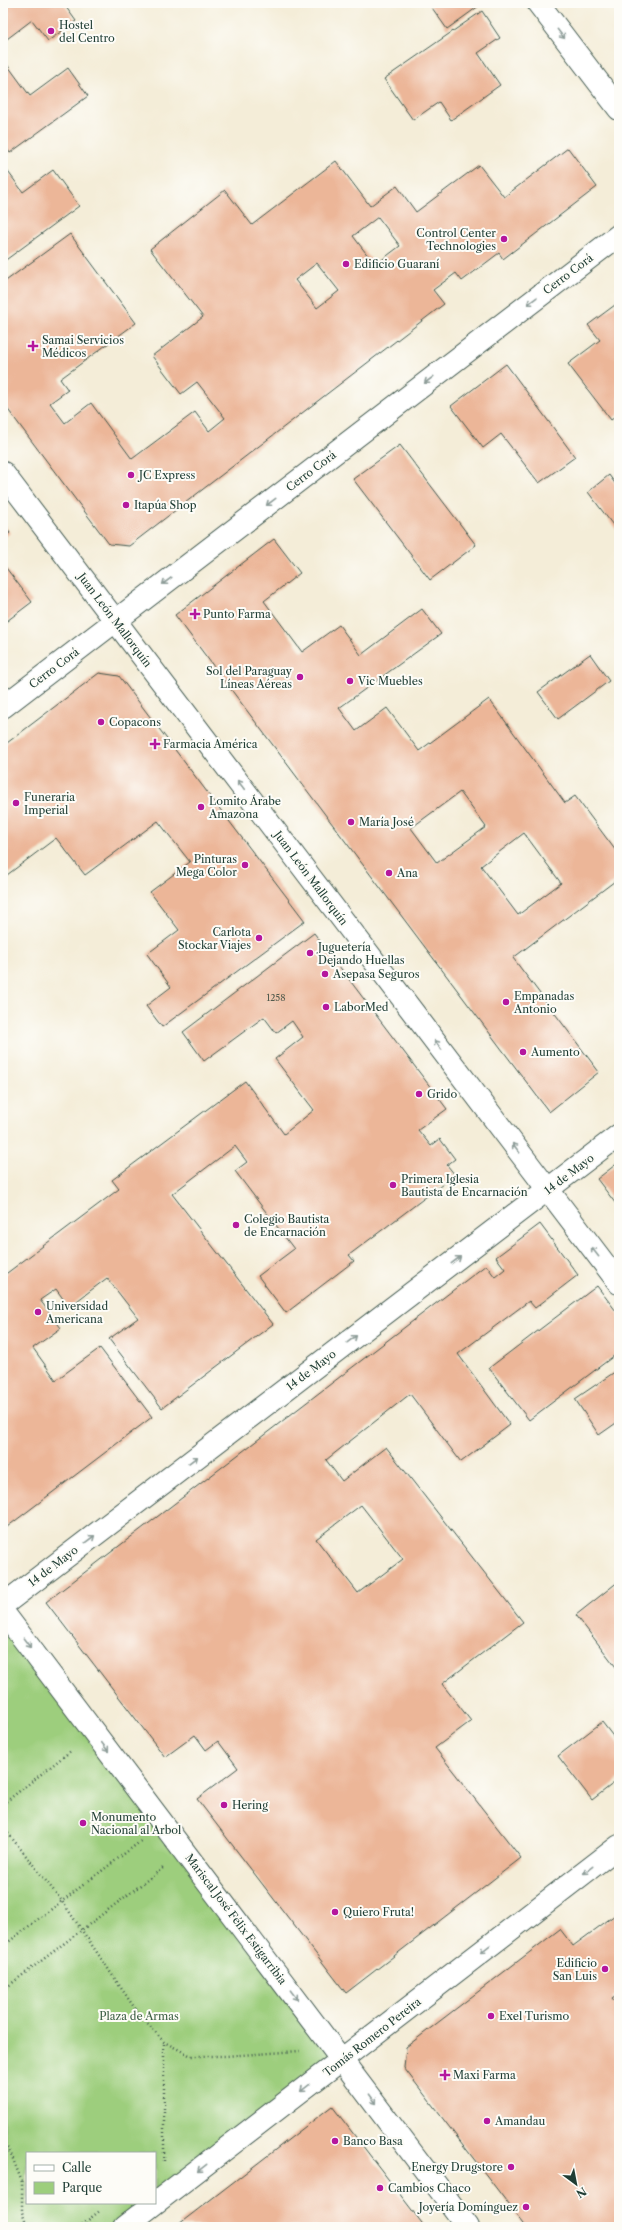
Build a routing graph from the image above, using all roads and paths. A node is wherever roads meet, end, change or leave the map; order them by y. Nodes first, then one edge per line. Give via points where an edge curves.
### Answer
1 (538, 3) edge
2 (619, 109) edge
3 (619, 235) edge
4 (3, 473) edge
5 (116, 620) junction
6 (3, 707) edge
7 (619, 1135) edge
8 (548, 1190) junction
9 (619, 1283) edge
10 (3, 1605) edge
11 (3, 1612) edge
12 (3, 1681) edge
13 (3, 1691) edge
14 (78, 1746) dead end
15 (3, 1804) edge
16 (3, 1827) edge
17 (147, 1836) dead end
18 (619, 1846) edge
19 (169, 1863) dead end
20 (62, 1901) junction
21 (81, 1930) junction
22 (3, 1946) edge
23 (3, 1990) edge
24 (164, 2042) junction
25 (303, 2051) dead end
26 (343, 2059) junction
27 (3, 2141) edge
28 (170, 2158) dead end
29 (164, 2162) junction
30 (159, 2166) dead end
31 (156, 2202) edge
32 (154, 2204) edge
33 (104, 2208) dead end
34 (27, 2227) edge
35 (79, 2227) edge
36 (124, 2227) edge
37 (468, 2227) edge

1 -> 2 street
3 -> 5 street, Cerro Corá
4 - 5 street, Juan León Mallorquín
5 - 6 street, Cerro Corá
8 -> 5 street, Juan León Mallorquín
7 - 8 street, 14 de Mayo
9 -> 8 street, Juan León Mallorquín
10 -> 8 street, 14 de Mayo
11 -> 26 street, Mariscal José Félix Estigarribia
12 - 13 path
14 - 15 path
16 - 20 path
17 - 20 path
18 -> 26 street, Tomás Romero Pereira
19 - 21 path
20 - 21 path
20 - 22 path
21 - 23 path
21 - 24 path via 136,2010
24 - 25 path via 191,2056
24 - 29 path
26 -> 31 street, Tomás Romero Pereira
26 -> 37 street, Mariscal José Félix Estigarribia
27 - 34 path via 12,2154 22,2182 22,2212
28 - 29 path
29 - 30 path
32 -> 36 street, Tomás Romero Pereira
33 - 35 path

